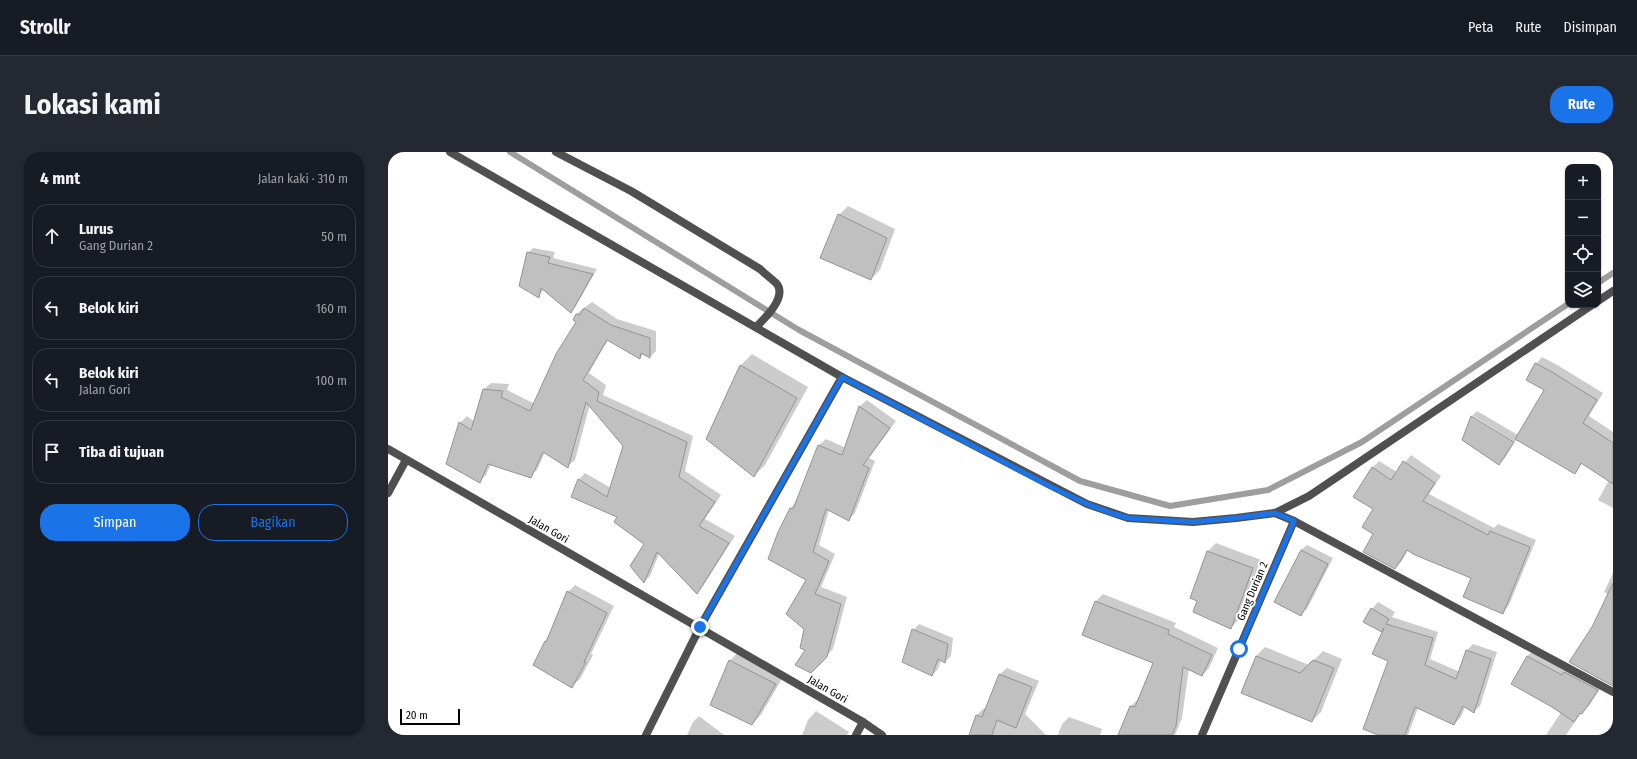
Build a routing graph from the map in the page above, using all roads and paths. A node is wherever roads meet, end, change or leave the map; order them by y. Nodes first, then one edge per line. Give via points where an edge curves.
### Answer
1 (450, 152) edge
2 (556, 152) edge
3 (1613, 291) edge
4 (1601, 299) edge
5 (1588, 308) edge
6 (758, 325) junction
7 (842, 377) junction
8 (388, 449) edge
9 (406, 460) junction
10 (388, 493) edge
11 (1275, 513) junction
12 (1294, 521) junction
13 (700, 627) junction
14 (1613, 692) edge
15 (863, 722) junction
16 (646, 735) edge
17 (856, 735) edge
18 (882, 735) edge
19 (1202, 735) edge

1 - 6 street
2 - 6 street via 631,191 760,269 779,288 777,304
3 - 4 street
5 - 11 street via 1309,496
6 - 7 street
7 - 11 street via 1049,486 1111,513 1128,518 1193,522
7 - 13 street
8 - 9 street, Jalan Gori
9 - 10 street
9 - 13 street, Jalan Gori
11 - 12 street
12 - 14 street
12 - 19 street, Gang Durian 2
13 - 15 street, Jalan Gori
13 - 16 street
15 - 17 street
15 - 18 street, Jalan Gori

